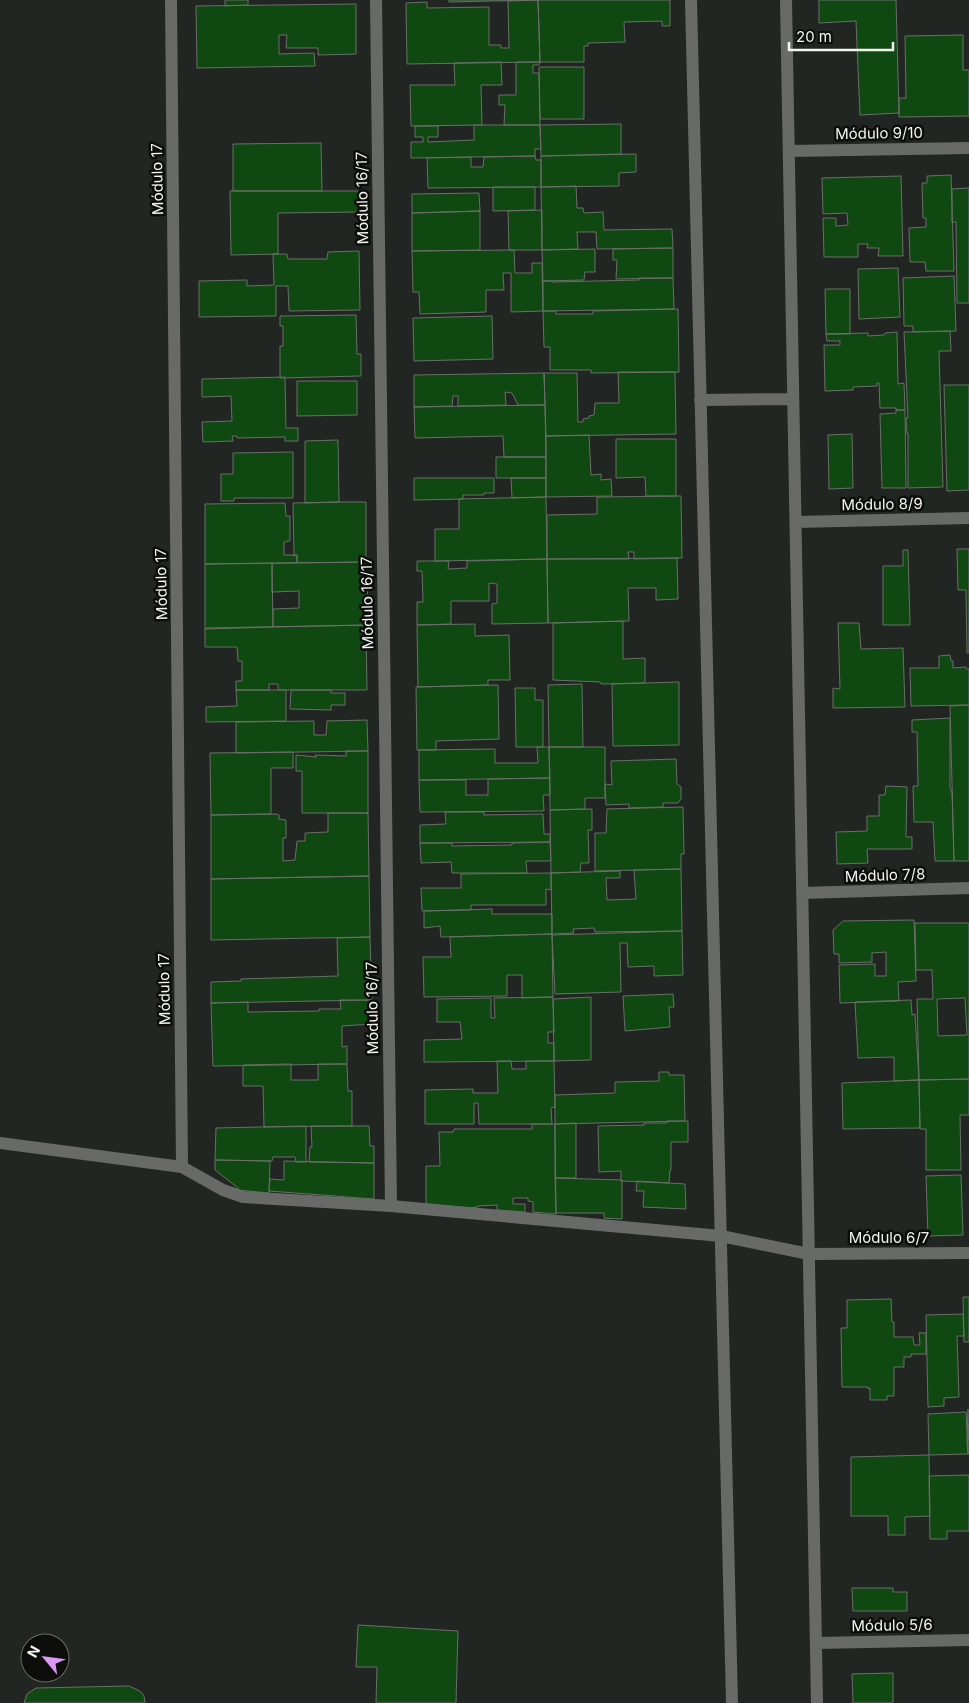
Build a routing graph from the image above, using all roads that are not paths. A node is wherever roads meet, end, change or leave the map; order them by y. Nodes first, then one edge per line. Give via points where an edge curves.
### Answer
1 (171, 0) edge
2 (376, 0) edge
3 (691, 0) edge
4 (786, 0) edge
5 (969, 148) edge
6 (789, 151) junction
7 (794, 398) junction
8 (700, 400) junction
9 (969, 518) edge
10 (796, 522) junction
11 (969, 888) edge
12 (802, 893) junction
13 (0, 1143) edge
14 (182, 1167) junction
15 (391, 1206) junction
16 (721, 1236) junction
17 (969, 1253) edge
18 (809, 1254) junction
19 (969, 1640) edge
20 (816, 1642) junction
21 (732, 1703) edge
22 (817, 1703) edge

1 - 14 street, Módulo 17
2 - 15 street, Módulo 16/17
3 - 8 street
4 - 6 street
5 - 6 street, Módulo 9/10
6 - 7 street
7 - 8 street
7 - 10 street
8 - 16 street
9 - 10 street, Módulo 8/9
10 - 12 street
11 - 12 street, Módulo 7/8
12 - 18 street
13 - 14 street
14 - 15 street, Módulo 6/7 via 223,1190 243,1197
15 - 16 street, Módulo 6/7
16 - 18 street, Módulo 6/7
16 - 21 street
17 - 18 street, Módulo 6/7
18 - 20 street
19 - 20 street, Módulo 5/6
20 - 22 street

